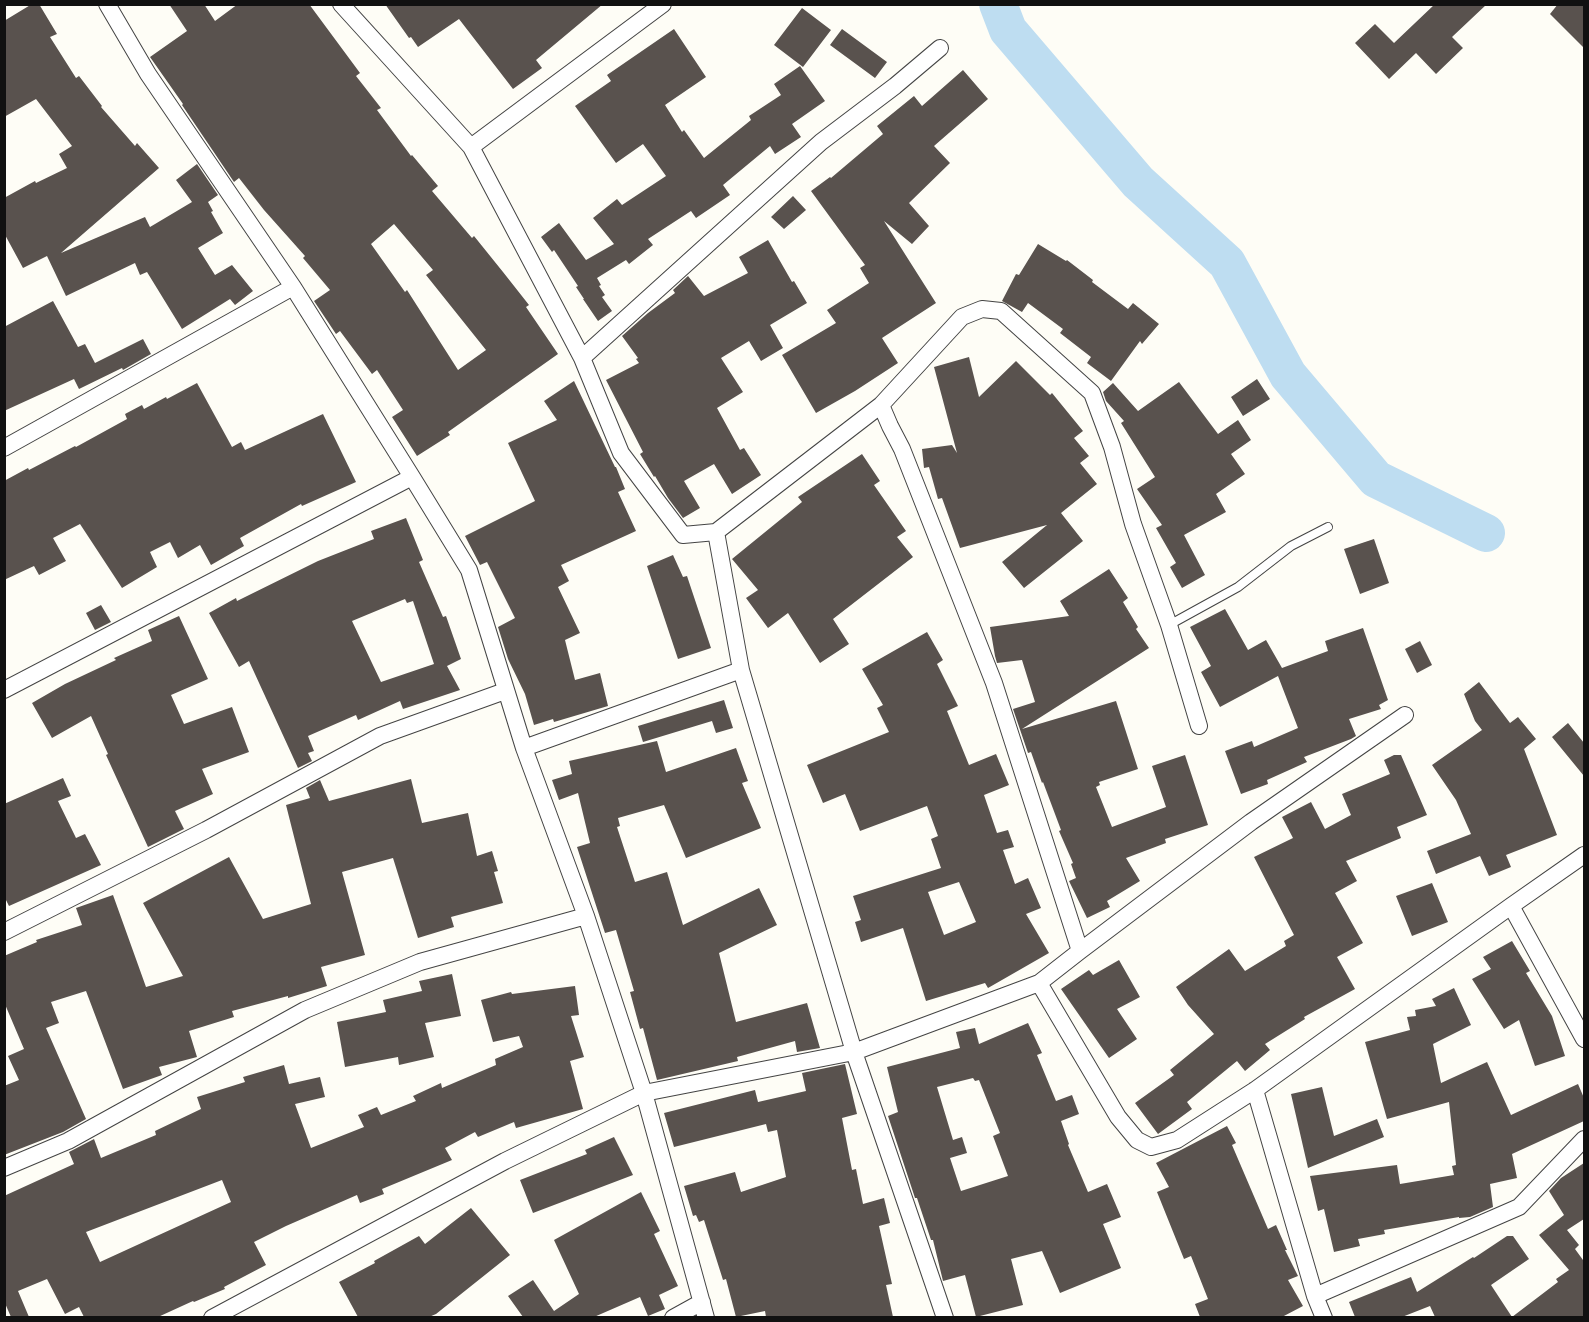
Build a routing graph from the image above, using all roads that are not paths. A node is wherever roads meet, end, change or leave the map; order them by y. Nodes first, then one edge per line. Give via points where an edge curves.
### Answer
1 (107, 4) edge
2 (341, 4) edge
3 (663, 4) edge
4 (940, 48) dead end
5 (471, 147) junction
6 (292, 287) junction
7 (582, 357) junction
8 (881, 405) junction
9 (4, 448) edge
10 (412, 477) junction
11 (1328, 526) dead end
12 (716, 532) junction
13 (1168, 625) junction
14 (741, 670) junction
15 (4, 690) edge
16 (505, 691) junction
17 (1405, 715) dead end
18 (1199, 726) dead end
19 (524, 748) junction
20 (1584, 855) edge
21 (1511, 906) junction
22 (586, 916) junction
23 (4, 932) edge
24 (1080, 951) junction
25 (1039, 983) junction
26 (1584, 1039) edge
27 (854, 1052) junction
28 (1255, 1090) junction
29 (644, 1093) junction
30 (1584, 1139) edge
31 (4, 1168) edge
32 (1315, 1296) junction
33 (704, 1310) edge
34 (212, 1317) edge
35 (673, 1317) edge
36 (945, 1317) edge
37 (1324, 1317) edge

1 - 6 street via 148,74
2 - 5 street
3 - 5 street
4 - 7 street via 821,142
5 - 7 street
6 - 9 street
6 - 10 street
7 - 12 street via 621,453 683,535
8 - 12 street
8 - 13 street via 963,317 982,309 1001,310 1092,393
8 - 24 street via 994,683
10 - 15 street
10 - 16 street via 469,570
11 - 13 lane via 1291,546 1238,587
12 - 14 street
13 - 18 street
14 - 19 street
14 - 27 street
16 - 19 street
16 - 23 street via 380,736 207,830
17 - 24 street via 1251,822
19 - 22 street
20 - 21 street
21 - 26 street
21 - 28 street
22 - 29 street
22 - 31 street via 420,962 305,1010 68,1141
24 - 25 street
25 - 27 street
25 - 28 street via 1118,1117 1137,1140 1151,1147 1178,1140
27 - 29 street
27 - 36 street
28 - 32 street
29 - 33 street
29 - 34 street via 505,1161
30 - 32 street via 1519,1207
32 - 37 street
33 - 35 street

